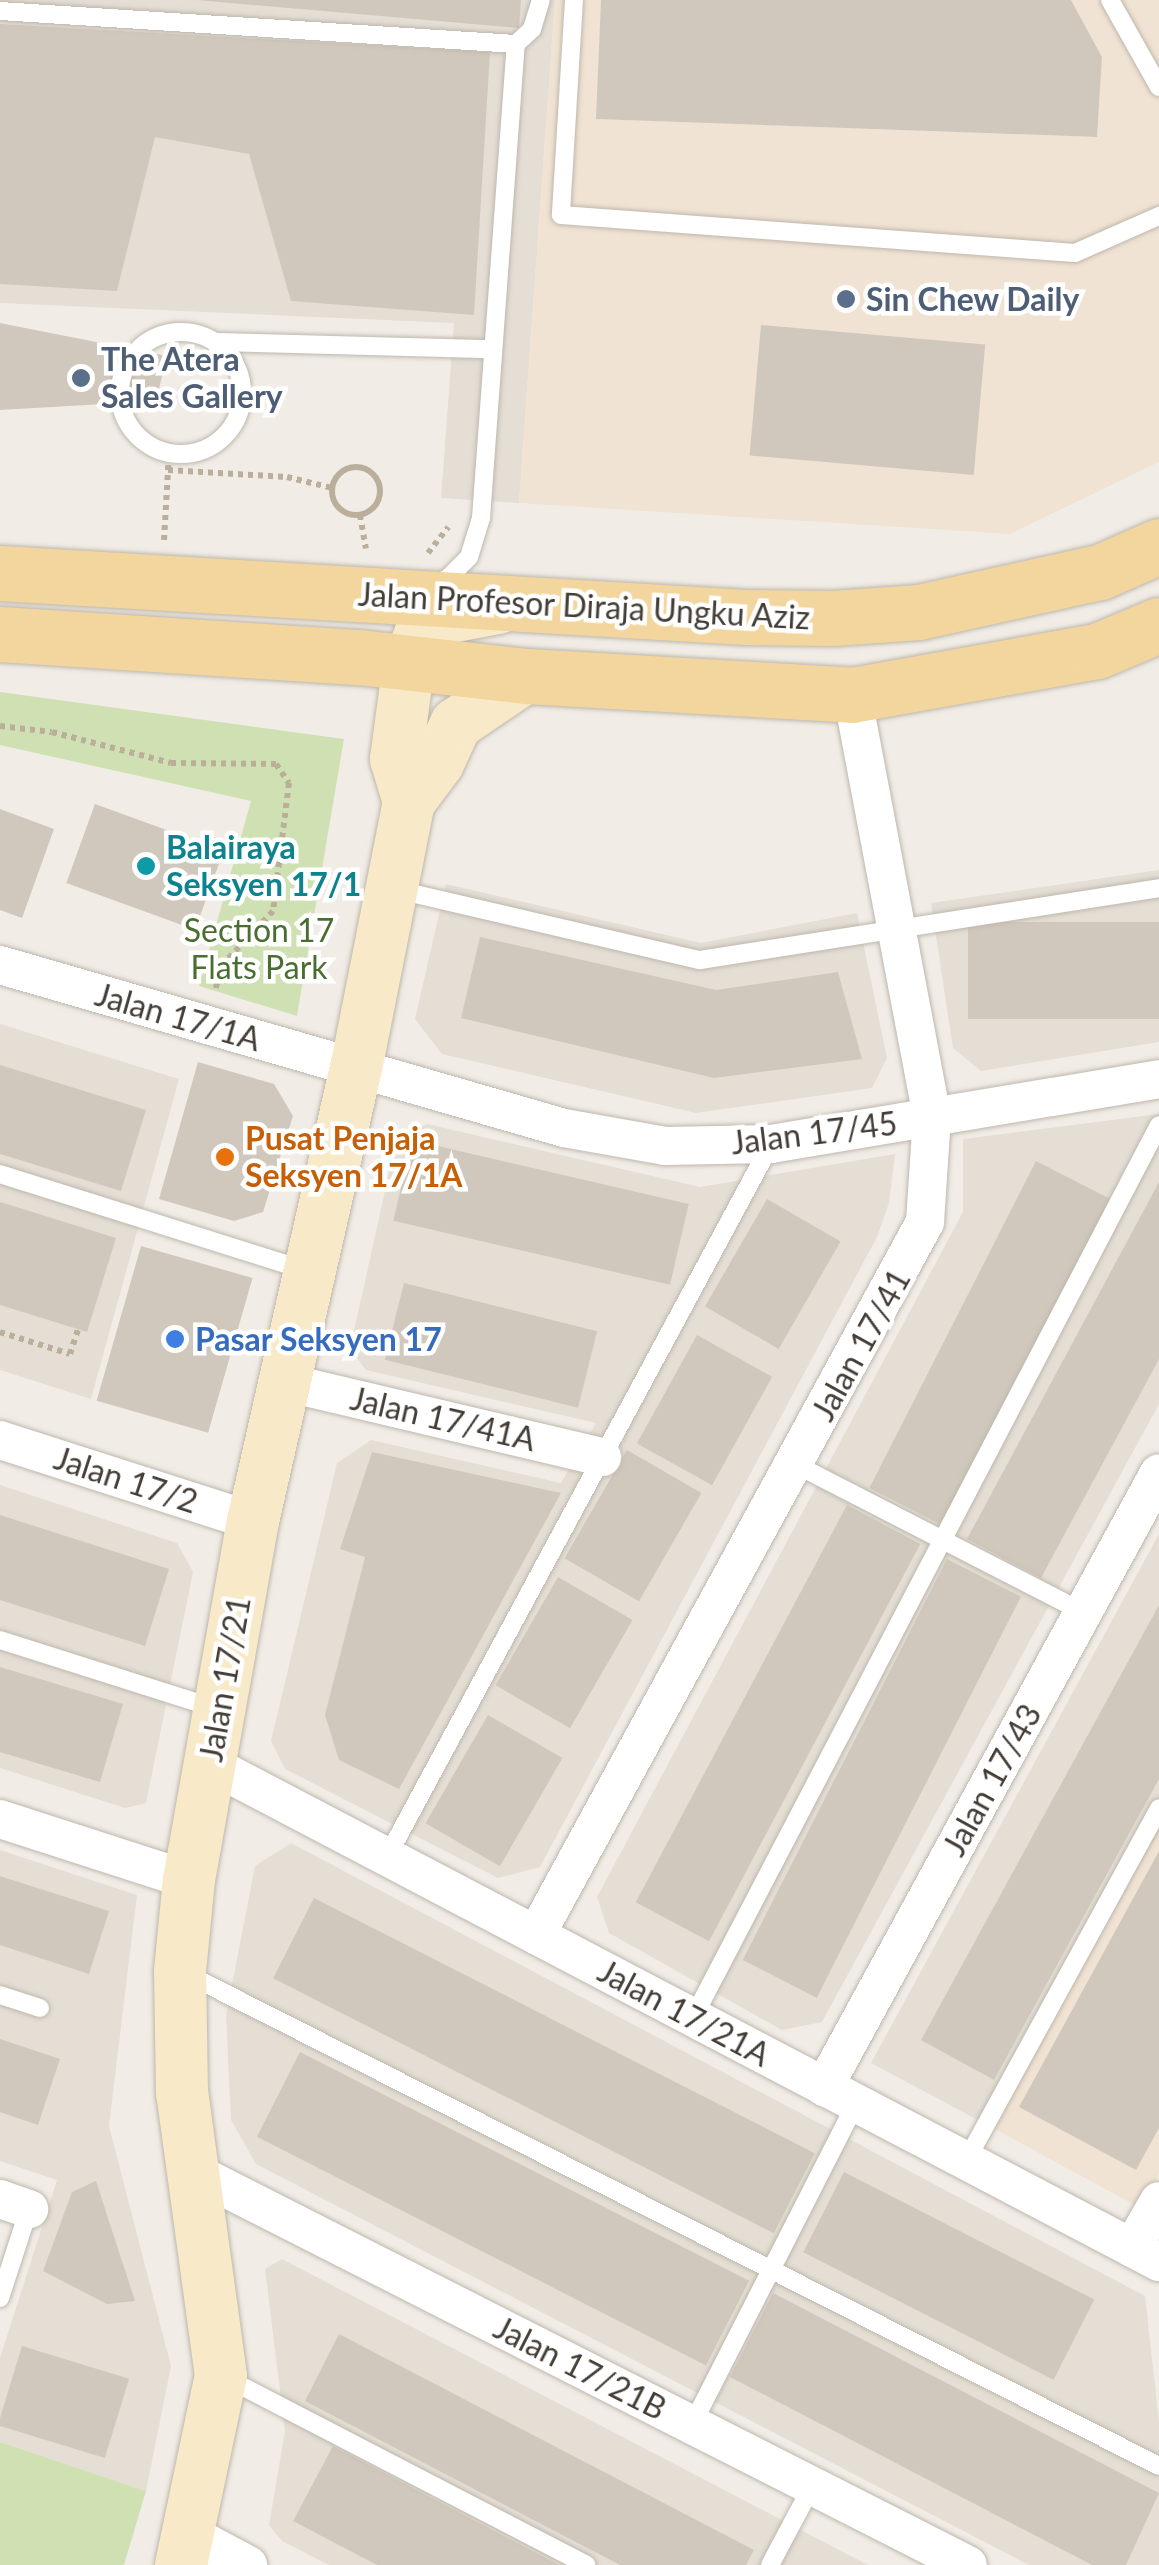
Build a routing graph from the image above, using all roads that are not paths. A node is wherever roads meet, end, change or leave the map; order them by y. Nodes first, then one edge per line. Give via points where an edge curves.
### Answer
1 (541, 0) edge
2 (574, 0) edge
3 (1110, 0) edge
4 (0, 12) edge
5 (516, 44) junction
6 (1159, 87) edge
7 (1159, 216) edge
8 (218, 342) junction
9 (492, 349) junction
10 (1159, 546) edge
11 (0, 573) edge
12 (402, 597) junction
13 (520, 604) junction
14 (1159, 626) edge
15 (0, 634) edge
16 (409, 663) junction
17 (527, 676) junction
18 (852, 695) junction
19 (409, 802) junction
20 (392, 888) junction
21 (1159, 888) edge
22 (896, 928) junction
23 (0, 964) edge
24 (356, 1069) junction
25 (1158, 1084) edge
26 (932, 1117) junction
27 (1159, 1125) edge
28 (771, 1144) junction
29 (0, 1174) edge
30 (310, 1272) junction
31 (284, 1382) junction
32 (0, 1440) edge
33 (602, 1457) junction
34 (795, 1464) junction
35 (1155, 1491) edge
36 (253, 1520) junction
37 (940, 1539) junction
38 (1083, 1612) junction
39 (0, 1640) edge
40 (219, 1710) junction
41 (210, 1764) junction
42 (1159, 1808) edge
43 (0, 1819) edge
44 (387, 1857) junction
45 (188, 1880) junction
46 (536, 1935) junction
47 (180, 1971) junction
48 (0, 1995) edge
49 (40, 2008) dead end
50 (693, 2018) junction
51 (840, 2095) junction
52 (966, 2161) junction
53 (192, 2172) junction
54 (1159, 2200) edge
55 (14, 2204) edge
56 (1146, 2255) edge
57 (771, 2270) junction
58 (0, 2298) edge
59 (222, 2376) junction
60 (692, 2425) junction
61 (1159, 2466) edge
62 (812, 2486) junction
63 (185, 2550) edge
64 (248, 2565) edge
65 (586, 2565) edge
66 (770, 2565) edge
67 (968, 2565) edge

1 - 5 lane via 532,29
2 - 7 lane via 561,215 1075,252
3 - 6 lane
4 - 5 lane
5 - 9 lane
8 - 8 lane via 167,337 140,344 126,361 119,381 126,422 169,460 215,443 240,412 240,374
8 - 9 lane
9 - 12 lane via 480,518 469,557 446,579
10 - 13 main road, Jalan Profesor Diraja Ungku Aziz via 1100,572 920,612 746,617
11 - 12 main road, Jalan Profesor Diraja Ungku Aziz
12 - 13 main road, Jalan Profesor Diraja Ungku Aziz
13 - 16 street, Jalan 17/21 via 445,618 421,631
14 - 18 main road, Jalan Profesor Diraja Ungku Aziz via 1097,651
15 - 16 main road, Jalan Profesor Diraja Ungku Aziz
16 - 17 main road, Jalan Profesor Diraja Ungku Aziz
16 - 19 street, Jalan 17/21 via 396,758
17 - 18 main road, Jalan Profesor Diraja Ungku Aziz
17 - 19 street, Jalan 17/21 via 456,724
18 - 22 street, Jalan 17/41
19 - 20 street, Jalan 17/21
20 - 22 lane via 700,960
20 - 24 street, Jalan 17/21
21 - 22 lane
22 - 26 street, Jalan 17/41
23 - 24 street, Jalan 17/1A
24 - 28 street, Jalan 17/45 via 564,1128 665,1146
24 - 30 street, Jalan 17/21
25 - 26 street, Jalan 17/45
26 - 28 street, Jalan 17/45
26 - 34 street, Jalan 17/41 via 925,1222
27 - 37 lane
28 - 33 lane
29 - 30 lane
30 - 31 street, Jalan 17/21
31 - 33 street, Jalan 17/41A
31 - 36 street, Jalan 17/21
32 - 36 street, Jalan 17/2
33 - 44 lane
34 - 37 lane
34 - 46 street, Jalan 17/41
35 - 38 street, Jalan 17/43
36 - 40 street, Jalan 17/21
37 - 38 lane
37 - 50 lane
38 - 51 street, Jalan 17/43
39 - 40 lane
40 - 41 street, Jalan 17/21
41 - 44 street, Jalan 17/21A
41 - 45 street, Jalan 17/21
42 - 52 lane
43 - 45 street
44 - 46 street, Jalan 17/21A
45 - 47 street, Jalan 17/21
46 - 50 street, Jalan 17/21A
47 - 53 street, Jalan 17/21 via 182,2093
47 - 57 lane
48 - 49 lane
50 - 51 street, Jalan 17/21A
51 - 52 street, Jalan 17/21A
51 - 57 lane
52 - 56 street, Jalan 17/21A
53 - 59 street, Jalan 17/21
53 - 60 street, Jalan 17/21B
54 - 56 street
55 - 58 lane
57 - 60 lane
57 - 61 lane
59 - 63 street, Jalan 17/21
59 - 65 lane
60 - 62 street, Jalan 17/21B
62 - 66 lane
62 - 67 street, Jalan 17/21B
63 - 64 street

